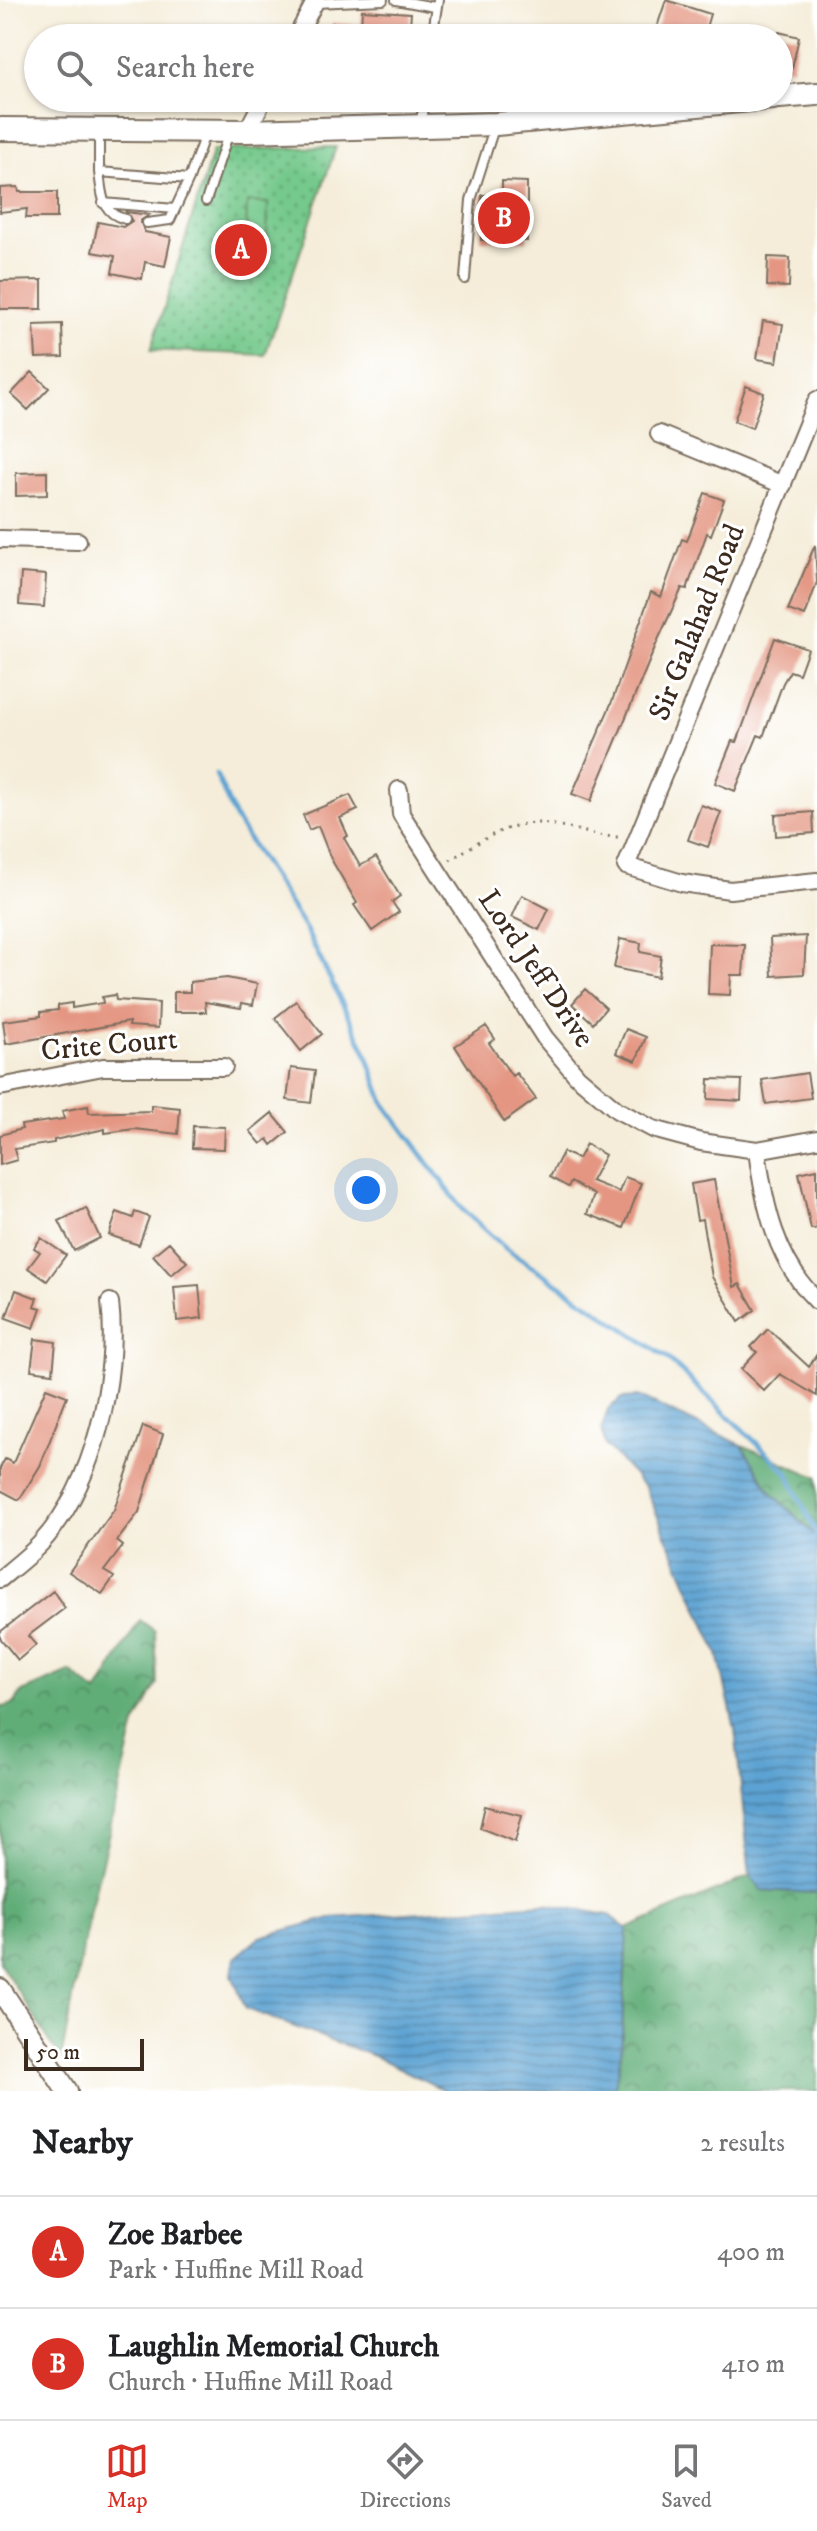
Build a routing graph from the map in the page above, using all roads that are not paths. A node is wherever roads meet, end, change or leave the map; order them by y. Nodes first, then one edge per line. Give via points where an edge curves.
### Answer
1 (383, 0) edge
2 (396, 0) edge
3 (316, 2) edge
4 (437, 4) edge
5 (304, 24) edge
6 (434, 24) edge
7 (817, 94) edge
8 (793, 96) edge
9 (253, 112) edge
10 (422, 112) edge
11 (625, 112) edge
12 (496, 124) junction
13 (420, 126) junction
14 (0, 129) edge
15 (99, 130) junction
16 (238, 130) junction
17 (206, 131) junction
18 (99, 172) junction
19 (189, 179) junction
20 (206, 201) dead end
21 (103, 203) junction
22 (175, 209) junction
23 (125, 219) dead end
24 (147, 223) dead end
25 (465, 279) dead end
26 (817, 400) edge
27 (659, 434) dead end
28 (783, 485) junction
29 (0, 539) edge
30 (78, 541) dead end
31 (399, 790) dead end
32 (817, 881) edge
33 (224, 1067) dead end
34 (0, 1087) edge
35 (817, 1139) edge
36 (757, 1150) junction
37 (817, 1301) edge
38 (110, 1302) dead end
39 (0, 1579) edge
40 (0, 1989) edge
41 (67, 2091) edge

1 - 3 lane
2 - 4 lane
3 - 5 street
4 - 6 lane
7 - 8 main road
9 - 16 street
10 - 13 lane
11 - 12 main road
12 - 13 main road
12 - 25 lane via 471,200
13 - 16 main road
14 - 15 main road
15 - 17 main road
15 - 18 lane
16 - 17 main road
16 - 20 lane
17 - 19 lane
18 - 19 lane
18 - 21 lane
19 - 22 lane
21 - 22 lane
21 - 23 lane via 114,216
22 - 24 lane via 170,220
26 - 28 street, Sir Galahad Road
27 - 28 street
28 - 32 street, Sir Galahad Road via 626,866 730,890
29 - 30 street
31 - 36 street, Lord Jeff Drive via 401,814 545,1038 577,1076 617,1110 653,1129
33 - 34 street, Crite Court via 103,1067
35 - 36 street, Lord Jeff Drive
36 - 37 street via 776,1236 799,1280
38 - 39 street via 110,1384 87,1462 42,1543
40 - 41 street

